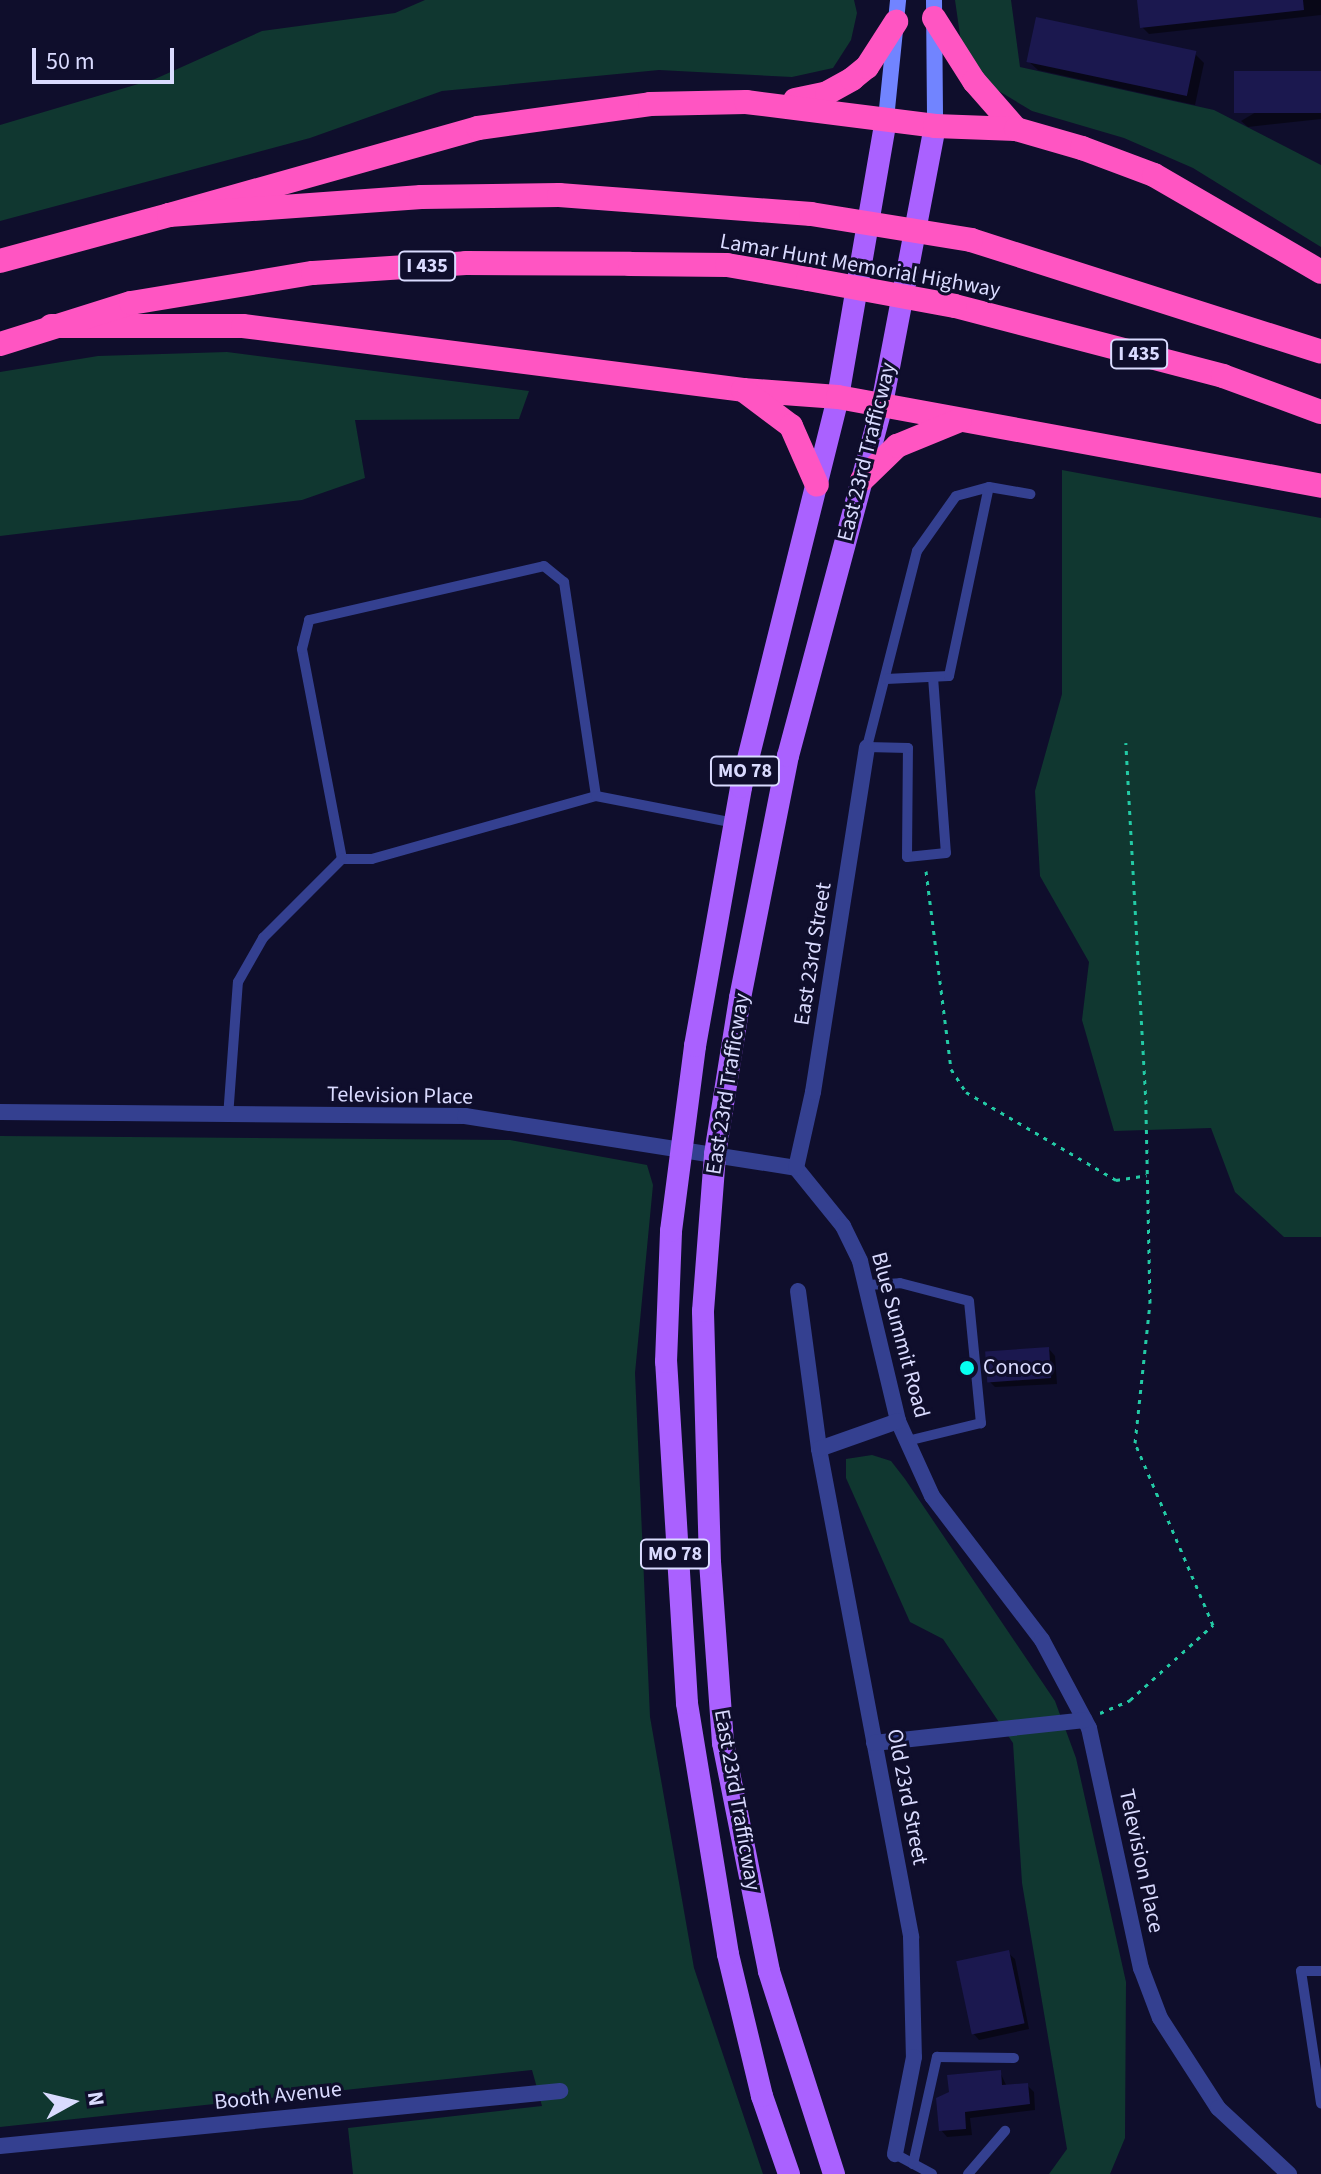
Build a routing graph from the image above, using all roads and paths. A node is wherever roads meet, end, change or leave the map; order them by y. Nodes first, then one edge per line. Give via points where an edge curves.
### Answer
1 (896, 7) edge
2 (934, 9) edge
3 (777, 104) junction
4 (886, 119) junction
5 (935, 126) junction
6 (1016, 129) junction
7 (169, 215) junction
8 (0, 261) edge
9 (1321, 272) edge
10 (51, 326) junction
11 (0, 344) edge
12 (1321, 352) edge
13 (743, 390) junction
14 (838, 397) junction
15 (882, 404) junction
16 (1321, 412) edge
17 (965, 419) junction
18 (862, 480) junction
19 (817, 485) junction
20 (1321, 486) edge
21 (989, 487) junction
22 (1030, 494) dead end
23 (933, 677) junction
24 (886, 679) junction
25 (1126, 743) dead end
26 (867, 747) junction
27 (596, 796) junction
28 (735, 823) junction
29 (924, 855) junction
30 (342, 859) junction
31 (0, 1112) edge
32 (228, 1117) junction
33 (680, 1150) junction
34 (715, 1154) junction
35 (796, 1168) junction
36 (1147, 1175) junction
37 (867, 1285) junction
38 (798, 1291) dead end
39 (898, 1421) junction
40 (907, 1441) junction
41 (819, 1449) junction
42 (1085, 1720) junction
43 (874, 1743) junction
44 (1321, 1971) edge
45 (1014, 2058) dead end
46 (560, 2091) dead end
47 (1321, 2103) edge
48 (1005, 2131) dead end
49 (0, 2146) edge
50 (895, 2154) joint
51 (913, 2164) junction
52 (789, 2174) edge
53 (834, 2174) edge
54 (932, 2174) edge
55 (968, 2174) edge
56 (1289, 2174) edge

1 - 3 highway via 867,67 827,93
1 - 4 main road, East 23rd Trafficway / MO 78
2 - 5 main road, East 23rd Trafficway / MO 78
2 - 6 highway via 974,81
3 - 4 highway
3 - 7 highway via 650,104 478,128
4 - 5 highway
4 - 14 main road, East 23rd Trafficway / MO 78
5 - 6 highway
5 - 15 main road, East 23rd Trafficway / MO 78
6 - 9 highway via 1154,175
7 - 8 highway, Lamar Hunt Memorial Highway / I 435
7 - 12 highway, Lamar Hunt Memorial Highway / I 435, bridge via 421,197 559,195 811,214 971,240
10 - 11 highway, Lamar Hunt Memorial Highway / I 435
10 - 13 highway via 243,326
10 - 16 highway, Lamar Hunt Memorial Highway / I 435, bridge via 131,303 359,270 466,263 727,265 955,306 1223,376
13 - 14 highway
13 - 19 highway via 791,426
14 - 15 highway
14 - 19 main road, East 23rd Trafficway / MO 78
15 - 17 highway
15 - 18 main road, East 23rd Trafficway / MO 78
17 - 18 highway via 897,446
17 - 20 highway
18 - 34 main road, East 23rd Trafficway / MO 78 via 788,756
19 - 28 main road, East 23rd Trafficway / MO 78
21 - 22 lane
21 - 23 lane via 949,676
21 - 24 lane via 956,496 917,551
23 - 24 lane
23 - 29 lane via 946,853
24 - 26 lane
25 - 36 path
26 - 29 lane via 908,748 907,857
26 - 35 street, East 23rd Street via 813,1092
27 - 28 lane
27 - 30 lane via 372,859
27 - 30 lane via 564,582 544,566 309,620 302,649
28 - 33 main road, East 23rd Trafficway / MO 78
29 - 36 path via 951,1069 966,1092 1116,1180
30 - 32 lane via 263,938 238,982
31 - 32 street, Television Place
32 - 33 street, Television Place via 465,1116
33 - 34 street, Television Place
33 - 52 main road, East 23rd Trafficway / MO 78 via 666,1362 687,1703 728,1954 762,2096
34 - 35 street, Television Place
34 - 53 main road, East 23rd Trafficway / MO 78 via 703,1311 710,1563 723,1743 769,1971
35 - 37 street, Blue Summit Road via 843,1226
36 - 42 path via 1150,1303 1135,1443 1213,1625 1130,1700
37 - 39 street, Blue Summit Road
37 - 40 lane via 900,1283 969,1301 981,1423
38 - 41 street
39 - 40 street, Blue Summit Road
39 - 41 street
40 - 42 street, Blue Summit Road via 932,1496 1042,1640
41 - 43 street, Old 23rd Street
42 - 43 street
42 - 56 street, Television Place via 1141,1968 1160,2018 1218,2108
43 - 50 street, Old 23rd Street via 915,1976 914,2057
44 - 47 lane via 1301,1971
45 - 51 lane via 937,2057
46 - 49 street, Booth Avenue
48 - 55 lane
50 - 51 lane
51 - 54 lane

